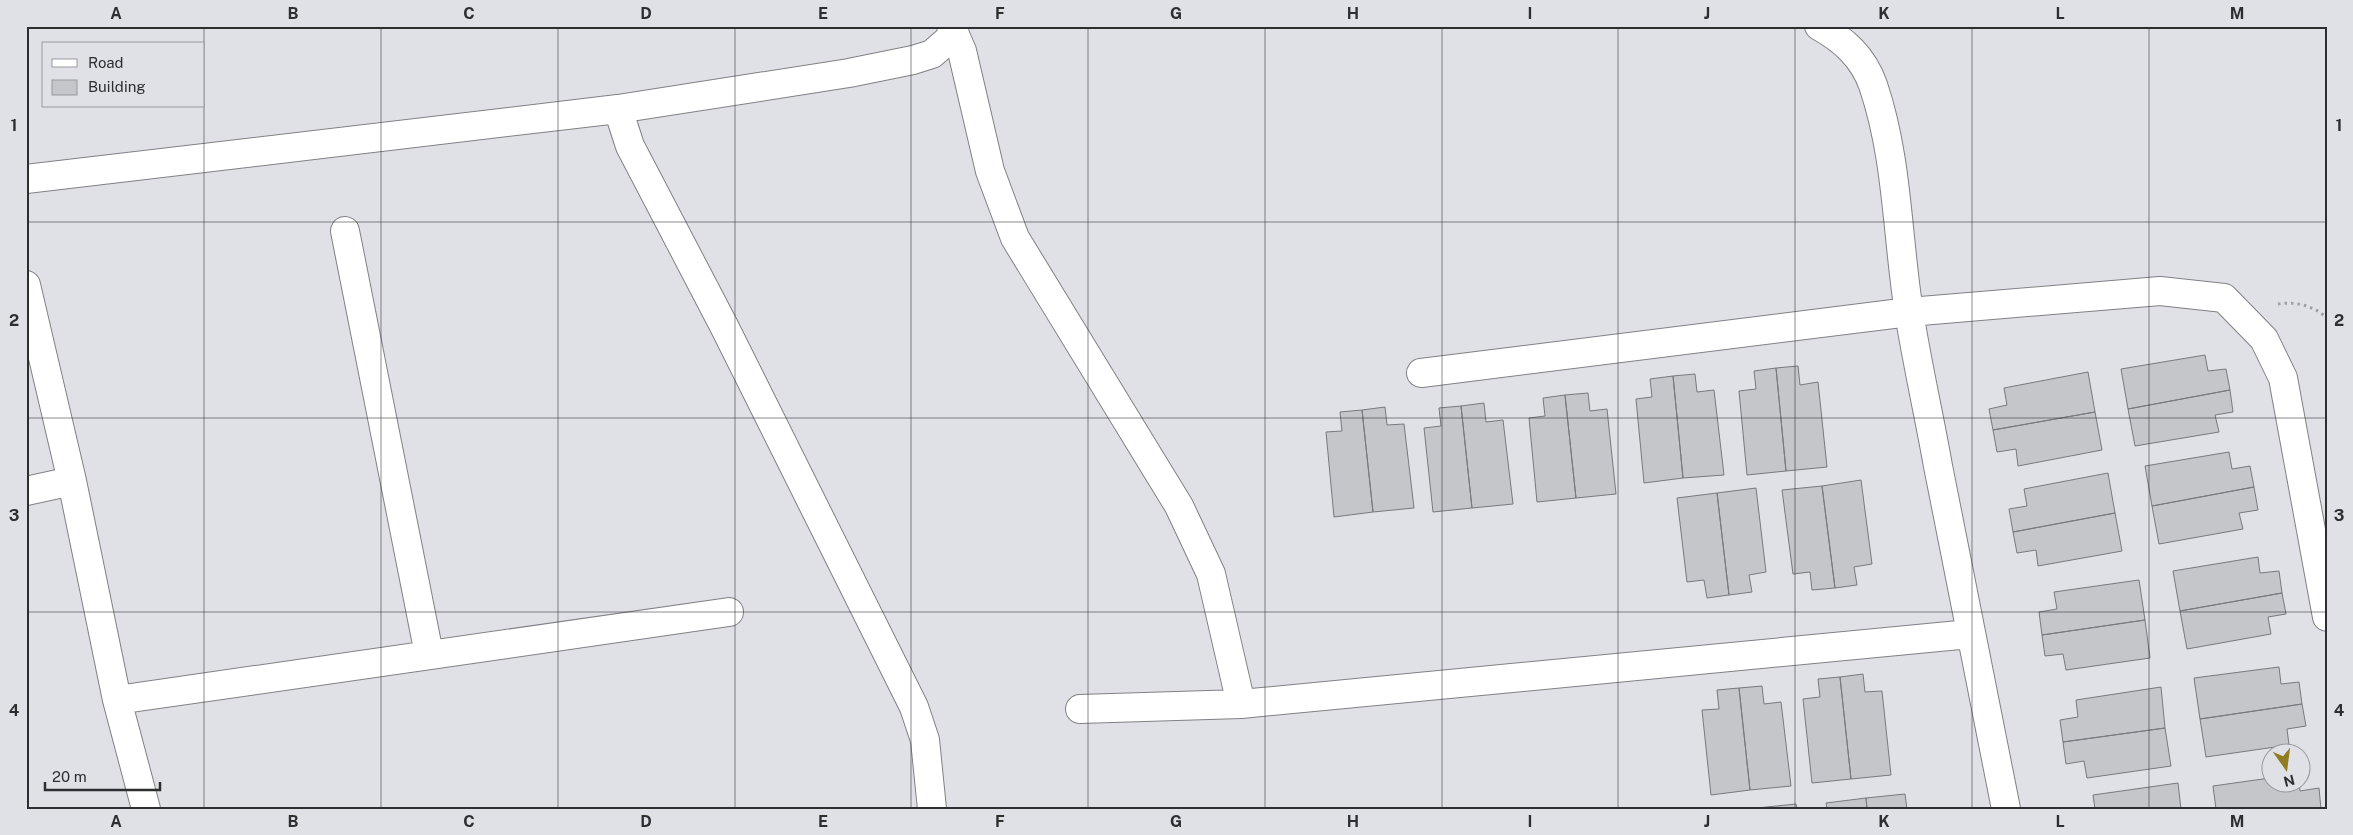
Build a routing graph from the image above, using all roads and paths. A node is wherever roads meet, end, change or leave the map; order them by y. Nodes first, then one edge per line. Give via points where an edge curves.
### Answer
1 (1819, 26) edge
2 (953, 30) edge
3 (618, 109) junction
4 (26, 179) edge
5 (344, 231) dead end
6 (26, 285) edge
7 (1909, 312) junction
8 (1421, 373) dead end
9 (72, 481) junction
10 (26, 491) edge
11 (729, 612) dead end
12 (2327, 616) edge
13 (1970, 634) junction
14 (429, 654) junction
15 (117, 700) junction
16 (1241, 704) junction
17 (1080, 709) dead end
18 (146, 809) edge
19 (932, 809) edge
20 (2006, 809) edge

1 - 7 street via 1853,49 1873,84 1893,173
2 - 3 street via 932,54 914,60
2 - 16 street via 962,51 990,171 1015,238 1179,506 1200,546 1211,574
3 - 4 street
3 - 19 street via 630,146 724,326 914,707 925,740
5 - 14 street
6 - 9 street
7 - 8 street
7 - 12 street via 2160,291 2224,298 2264,339 2283,378
7 - 13 street
9 - 10 street
9 - 15 street
11 - 14 street
13 - 16 street
13 - 20 street
14 - 15 street
15 - 18 street
16 - 17 street

